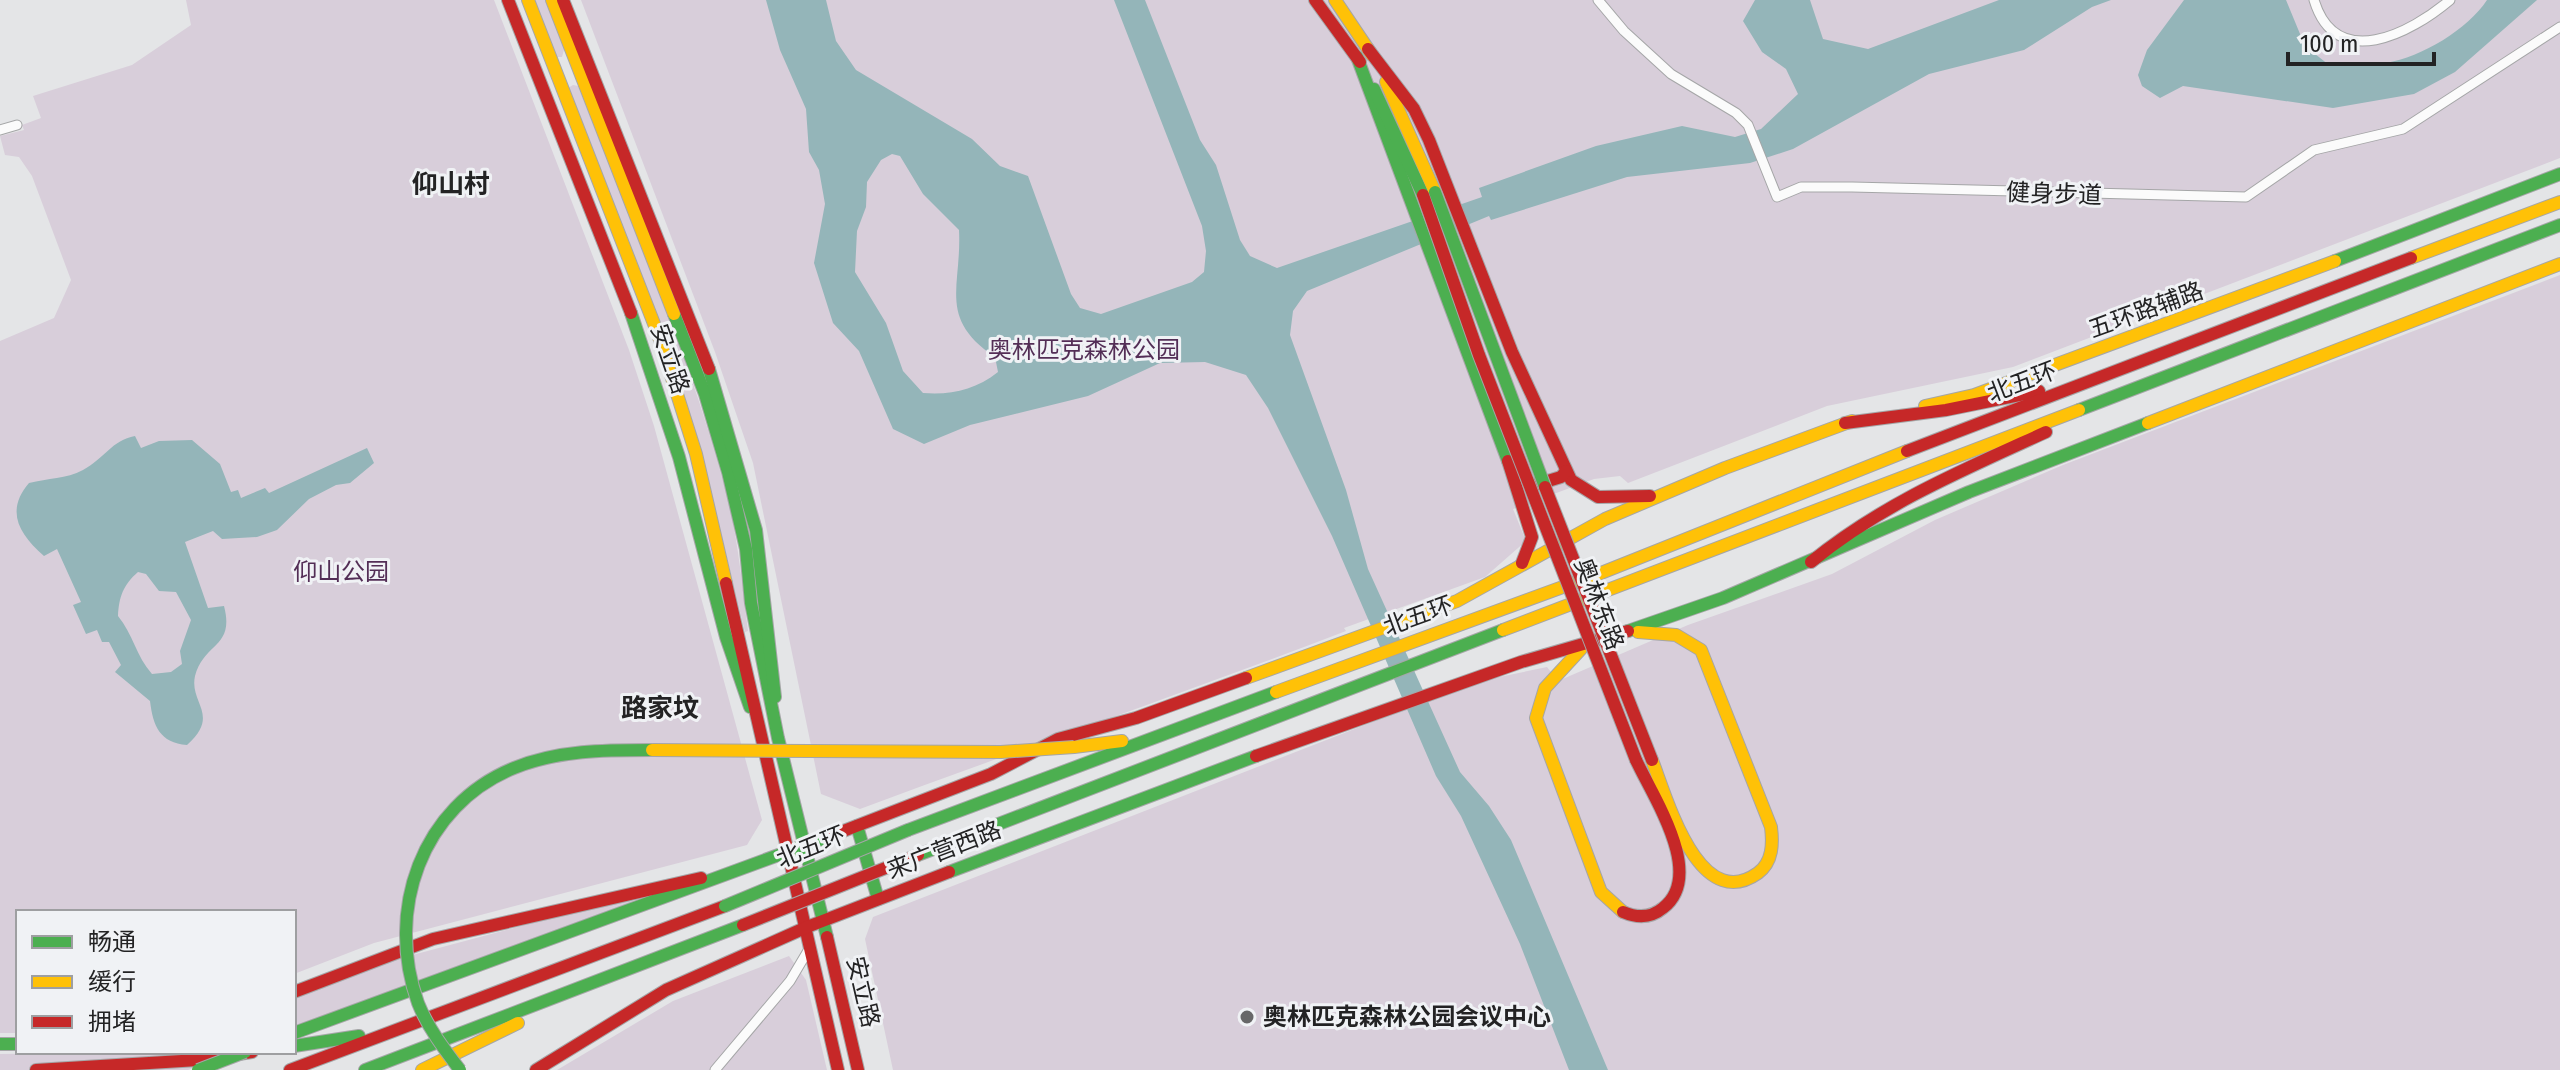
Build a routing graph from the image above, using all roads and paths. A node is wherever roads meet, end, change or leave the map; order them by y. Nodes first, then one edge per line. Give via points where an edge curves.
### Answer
1 (508, 0) edge
2 (528, 0) edge
3 (552, 0) edge
4 (563, 0) edge
5 (1315, 0) edge
6 (1335, 0) edge
7 (1598, 0) edge
8 (2314, 0) edge
9 (2450, 0) edge
10 (2560, 27) edge
11 (1368, 49) junction
12 (17, 125) dead end
13 (0, 130) edge
14 (2560, 174) edge
15 (1424, 198) junction
16 (2560, 202) edge
17 (2560, 225) edge
18 (2560, 264) edge
19 (2152, 381) junction
20 (2080, 384) junction
21 (1845, 423) junction
22 (1566, 471) junction
23 (1513, 481) junction
24 (1659, 495) junction
25 (1811, 562) junction
26 (1522, 563) junction
27 (1631, 632) junction
28 (1583, 647) junction
29 (1162, 733) junction
30 (778, 738) junction
31 (764, 741) junction
32 (857, 826) junction
33 (806, 845) junction
34 (789, 851) junction
35 (747, 868) junction
36 (878, 899) junction
37 (824, 920) junction
38 (807, 927) junction
39 (811, 946) junction
40 (598, 983) junction
41 (296, 991) edge
42 (392, 1031) junction
43 (296, 1032) edge
44 (296, 1046) edge
45 (233, 1054) edge
46 (240, 1054) edge
47 (36, 1070) edge
48 (198, 1070) edge
49 (290, 1070) edge
50 (365, 1070) edge
51 (422, 1070) edge
52 (460, 1070) edge
53 (536, 1070) edge
54 (715, 1070) edge
55 (838, 1070) edge
56 (858, 1070) edge

1 - 31 main road, 安立路 via 642,341 683,467 734,669
2 - 31 main road, 安立路 via 658,334 696,454
3 - 30 main road, 安立路 via 705,394 746,549 751,603
4 - 30 main road, 安立路 via 717,388 740,465 756,530
5 - 15 main road, 奥林东路 via 1383,104
6 - 11 main road, 奥林东路
7 - 10 street, 健身步道 via 1671,74 1748,125 1777,197 1801,187 1852,187 2246,197 2314,150 2403,129
8 - 9 street via 2326,24 2350,41 2381,41 2418,24
11 - 15 main road, 奥林东路 via 1398,102
11 - 22 main road via 1414,109
12 - 13 street
14 - 21 main road, 五环路辅路 via 1974,395
15 - 23 main road via 1429,243
15 - 27 main road, 奥林东路, bridge via 1491,349 1695,861 1709,877 1737,882 1754,876 1771,853 1771,827 1701,650 1676,635
15 - 28 main road, 奥林东路, bridge via 1479,355 1680,863 1678,887 1659,913 1643,917 1613,907 1601,892 1536,718 1536,701 1549,680
16 - 20 main road, 北五环
17 - 19 main road, 北五环
18 - 25 main road, 来广营西路 via 1969,492
19 - 25 main road via 1917,490 1854,527
19 - 40 main road, 北五环, bridge
20 - 21 main road
20 - 29 main road, 北五环 via 1601,573
21 - 24 main road, 五环路辅路
22 - 23 main road via 1528,487
22 - 24 main road via 1581,492 1603,499
23 - 26 main road via 1532,537
24 - 26 main road, 五环路辅路
25 - 27 main road, 来广营西路
26 - 32 main road, 五环路辅路 via 1457,601 1136,718 1058,739 991,774
27 - 28 main road, 来广营西路
28 - 36 main road, 来广营西路 via 1521,662 1161,789
29 - 42 main road, 北五环, bridge
29 - 52 main road, bridge via 1001,752 597,750 545,756 504,772 471,793 441,823 418,865 406,906 410,985 427,1026
30 - 33 main road, 安立路
31 - 34 main road, 安立路
32 - 33 main road, 五环路辅路
32 - 36 main road
33 - 34 main road, 五环路辅路
33 - 37 main road, 安立路
34 - 35 main road, 五环路辅路
34 - 38 main road, 安立路
35 - 41 main road via 433,939
35 - 43 main road
36 - 37 main road, 来广营西路
37 - 38 main road, 来广营西路
37 - 56 main road, 安立路
38 - 39 main road, 安立路
38 - 53 main road, 来广营西路 via 666,990
39 - 54 street via 790,981
39 - 55 main road, 安立路
40 - 50 main road, 北五环
40 - 51 main road
42 - 44 main road
42 - 49 main road, 北五环
45 - 47 main road
46 - 48 main road, bridge

